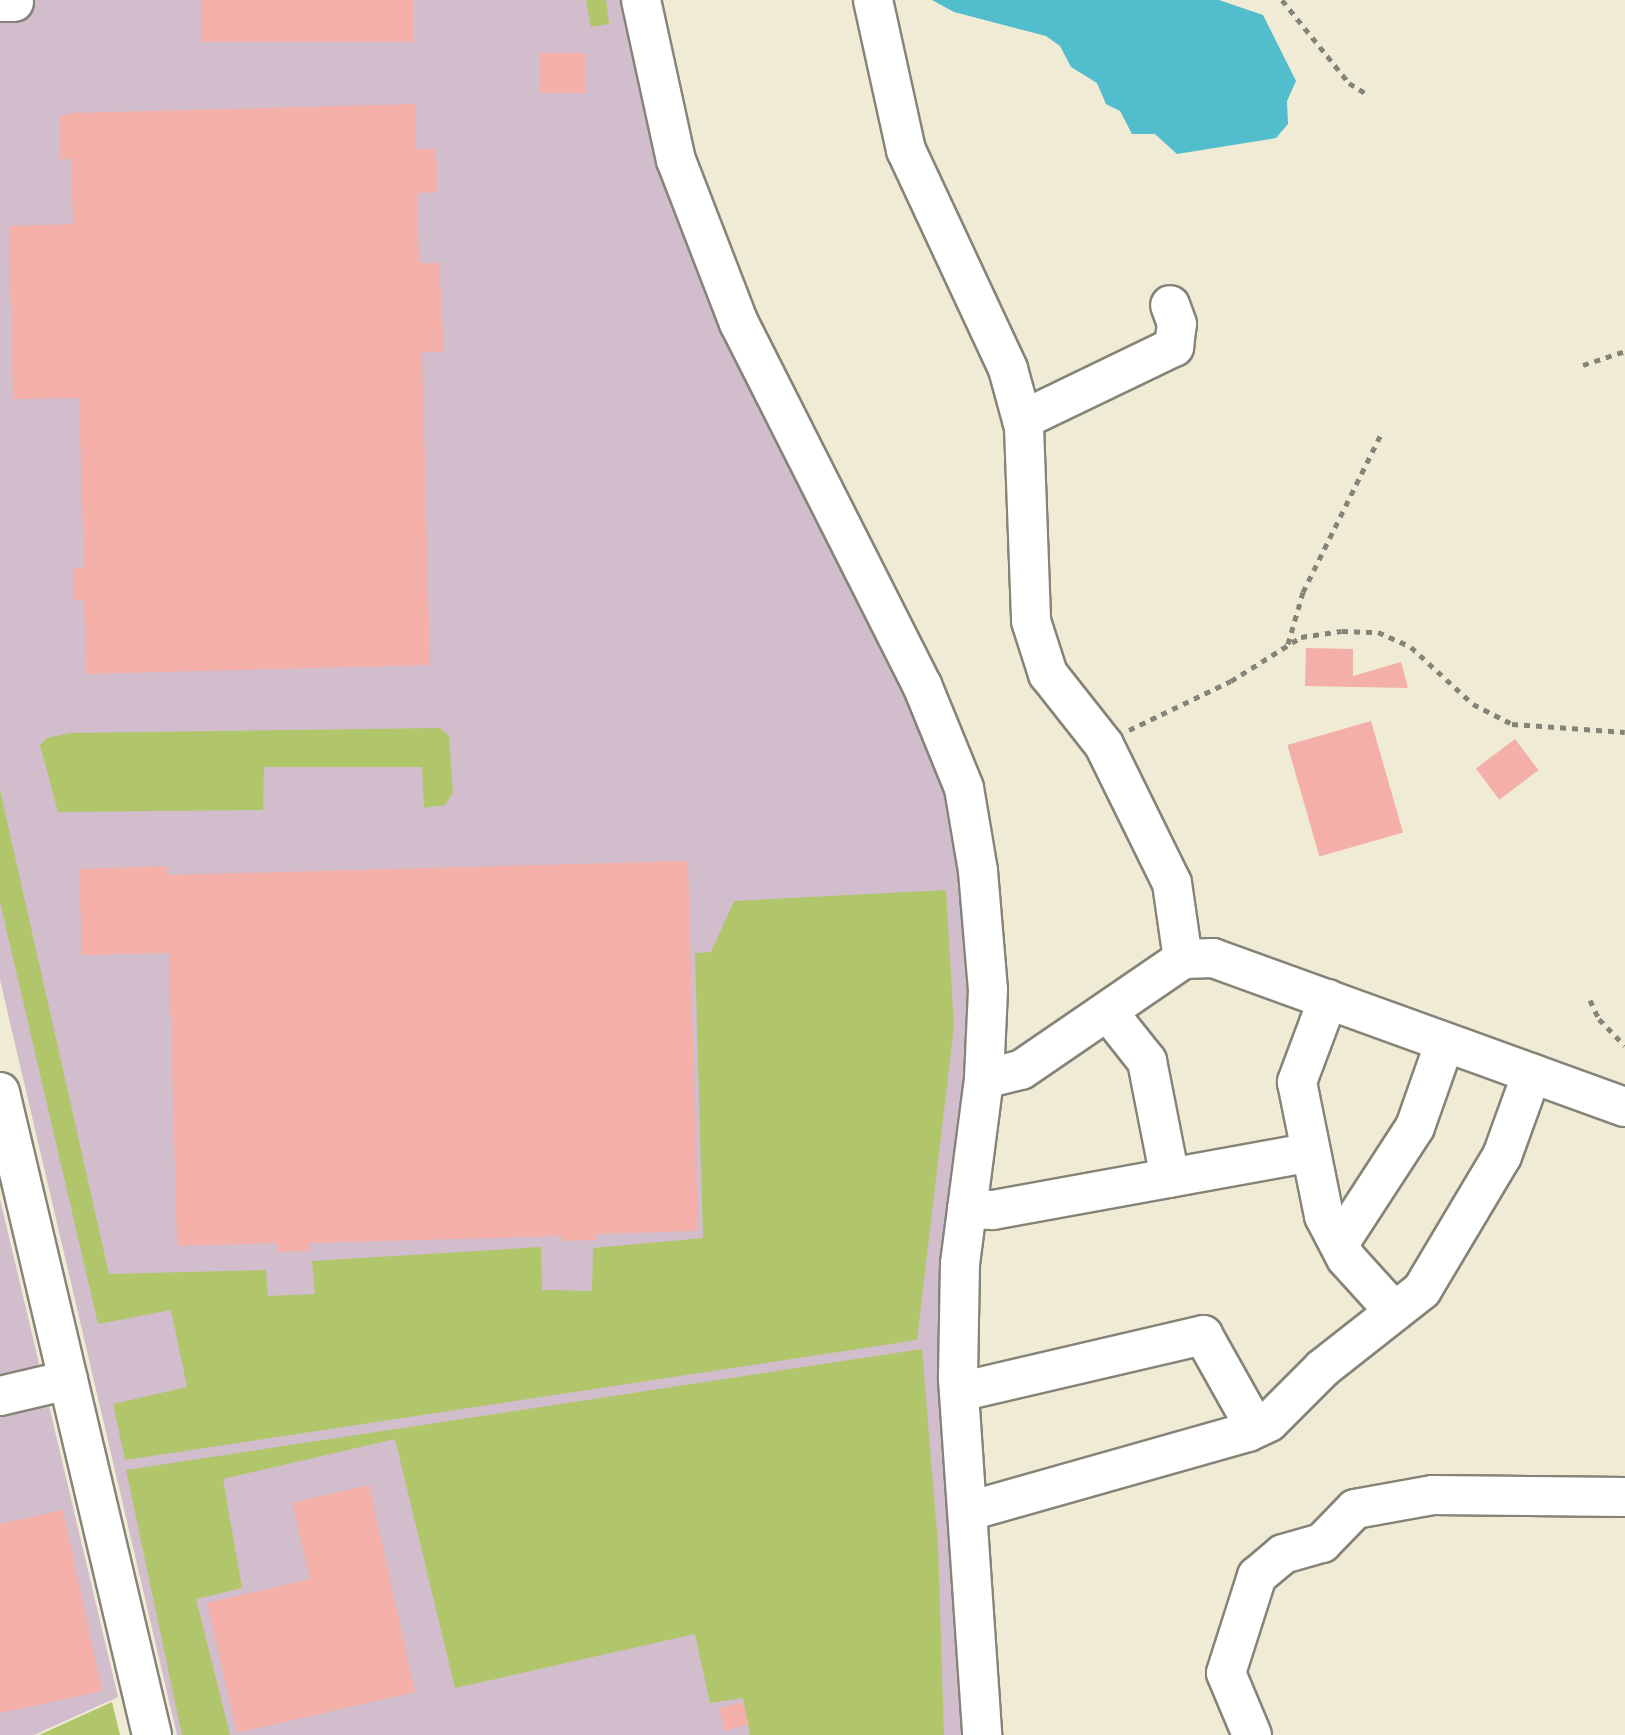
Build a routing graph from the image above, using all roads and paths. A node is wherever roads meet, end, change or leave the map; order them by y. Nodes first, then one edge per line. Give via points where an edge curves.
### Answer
1 (641, 0) edge
2 (873, 0) edge
3 (1282, 0) edge
4 (1368, 95) dead end
5 (1170, 305) dead end
6 (1625, 351) edge
7 (1583, 365) dead end
8 (1022, 420) junction
9 (1381, 434) dead end
10 (1288, 646) junction
11 (1625, 732) edge
12 (1104, 745) junction
13 (1183, 959) junction
14 (1328, 999) junction
15 (1590, 1000) dead end
16 (1108, 1012) junction
17 (1445, 1042) junction
18 (1625, 1046) edge
19 (1532, 1073) junction
20 (984, 1079) junction
21 (0, 1092) edge
22 (1625, 1107) edge
23 (1311, 1152) junction
24 (1170, 1178) junction
25 (967, 1209) junction
26 (1339, 1244) junction
27 (1381, 1305) junction
28 (68, 1380) junction
29 (959, 1392) junction
30 (0, 1396) edge
31 (1249, 1417) dead end
32 (1625, 1497) edge
33 (969, 1511) junction
34 (152, 1735) edge
35 (982, 1735) edge
36 (1252, 1735) edge

1 - 20 street via 676,160 739,323 922,685 964,788 978,871 988,990
2 - 8 street via 906,150 1008,369
3 - 4 path via 1349,83
5 - 8 street via 1177,324 1174,347
6 - 7 path
8 - 12 street via 1031,621 1048,674
9 - 10 path via 1303,592
10 - 11 path via 1301,637 1378,632 1411,647 1473,704 1512,724
10 - 12 path
12 - 13 street via 1172,883
13 - 14 street via 1213,958
13 - 16 street
14 - 17 street
14 - 23 street via 1297,1082
15 - 18 path via 1599,1019
16 - 20 street via 1021,1070
16 - 24 street via 1147,1061
17 - 19 street
17 - 26 street via 1415,1127
19 - 22 street
19 - 27 street via 1502,1156 1422,1290
20 - 25 street
21 - 28 street
23 - 24 street
23 - 26 street via 1324,1216
24 - 25 street via 993,1210
25 - 29 street via 960,1263
26 - 27 street
27 - 33 street via 1269,1422
28 - 30 street
28 - 34 street
29 - 31 street via 1203,1335
29 - 33 street
32 - 36 street via 1433,1495 1355,1509 1322,1543 1283,1554 1257,1576 1226,1673
33 - 35 street

